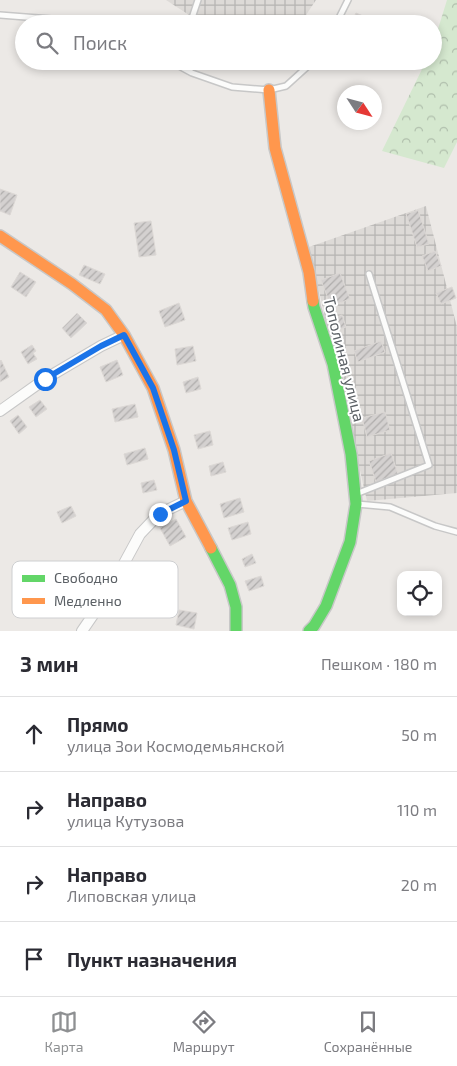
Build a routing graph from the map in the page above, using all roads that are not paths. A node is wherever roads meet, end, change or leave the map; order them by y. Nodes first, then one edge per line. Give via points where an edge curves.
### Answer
1 (198, 0) edge
2 (348, 0) edge
3 (0, 15) edge
4 (193, 15) edge
5 (340, 15) edge
6 (15, 16) edge
7 (186, 70) edge
8 (304, 70) edge
9 (269, 90) junction
10 (0, 236) edge
11 (368, 274) dead end
12 (124, 335) junction
13 (0, 411) edge
14 (355, 499) junction
15 (186, 501) junction
16 (457, 532) edge
17 (125, 561) edge
18 (92, 618) edge
19 (82, 631) edge
20 (236, 631) edge
21 (309, 631) edge

1 - 4 lane
2 - 5 lane
3 - 6 lane
7 - 9 lane via 232,86
8 - 9 lane via 286,86
9 - 14 street, Тополиная улица via 275,148 309,272 314,308 333,364 351,454
10 - 12 street via 106,310
11 - 14 lane via 429,465
12 - 13 street via 45,379
12 - 15 street via 153,388 174,450
14 - 16 lane via 390,507
14 - 21 street, Тополиная улица via 350,542 326,606
15 - 17 street via 160,514 140,534
15 - 20 street via 230,585 236,607
18 - 19 street

